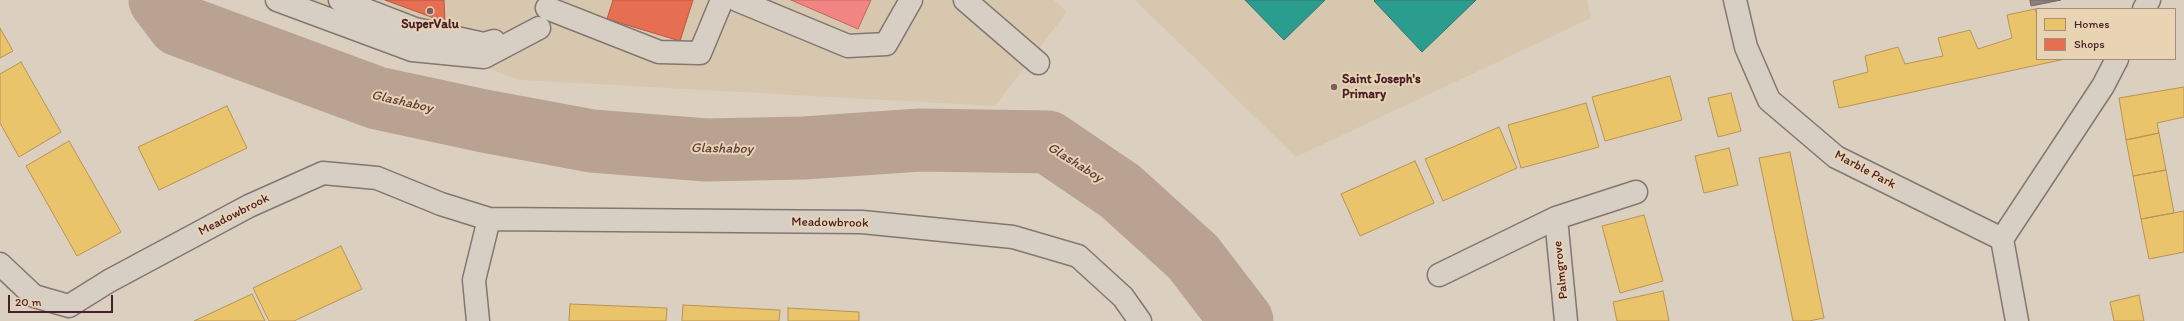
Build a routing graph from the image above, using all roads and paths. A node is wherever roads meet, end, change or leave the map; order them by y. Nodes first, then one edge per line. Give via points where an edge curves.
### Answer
1 (277, 0) edge
2 (340, 0) edge
3 (722, 0) edge
4 (737, 0) edge
5 (911, 0) edge
6 (965, 0) edge
7 (1735, 0) edge
8 (545, 12) edge
9 (2116, 60) edge
10 (1038, 63) dead end
11 (1636, 192) dead end
12 (1556, 218) junction
13 (489, 219) junction
14 (2002, 239) junction
15 (0, 264) edge
16 (1438, 275) dead end
17 (478, 321) edge
18 (1140, 321) edge
19 (1566, 321) edge
20 (2017, 321) edge

1 - 8 street via 412,50 484,57
2 - 8 street via 415,29 484,44
3 - 8 street via 700,53 659,52
4 - 5 street via 848,46 886,44
6 - 10 street
7 - 14 street, Marble Park via 1746,47 1769,100 1836,156
9 - 14 street via 2103,86
11 - 12 street
12 - 16 street
12 - 19 street, Palmgrove
13 - 15 street, Meadowbrook via 441,204 377,178 323,173 249,206 109,281 68,306 34,296
13 - 17 street via 474,280
13 - 18 street, Meadowbrook via 862,222 1013,237 1078,256 1123,297
14 - 20 street

